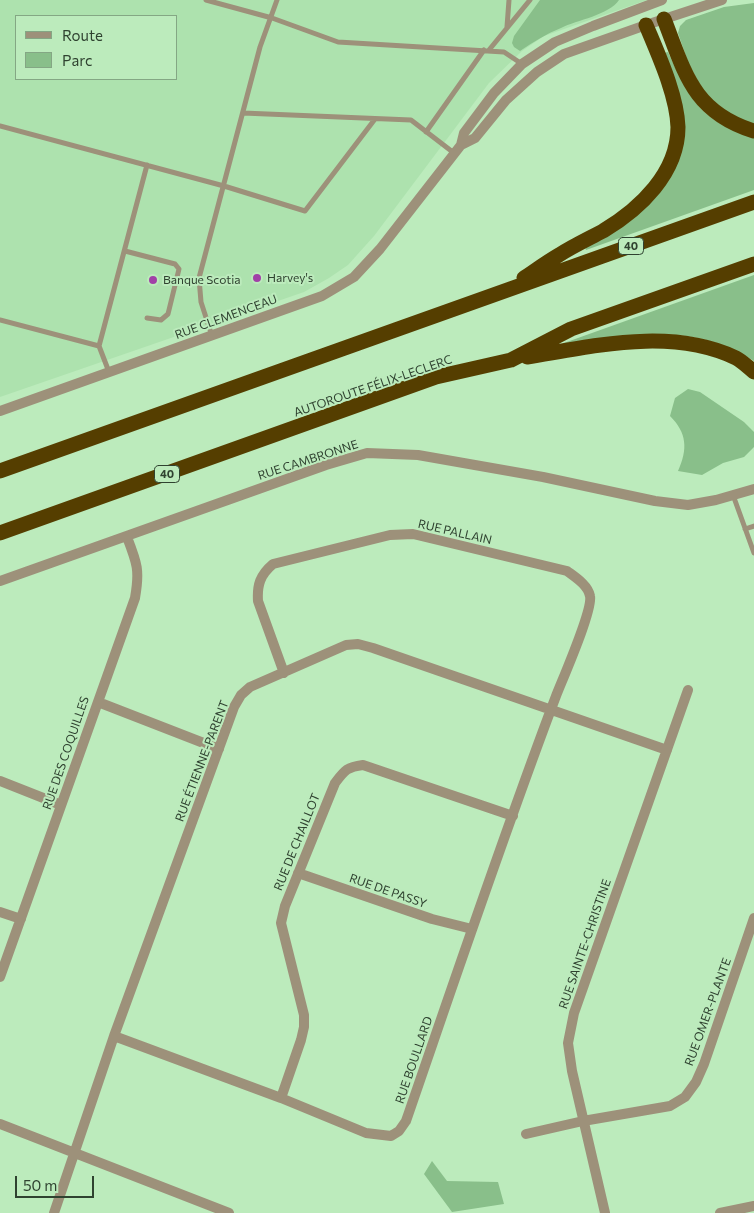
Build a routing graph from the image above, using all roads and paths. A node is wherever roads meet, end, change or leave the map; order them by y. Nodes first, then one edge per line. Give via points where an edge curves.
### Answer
1 (206, 0) edge
2 (277, 0) edge
3 (509, 0) edge
4 (530, 0) edge
5 (659, 0) edge
6 (722, 0) edge
7 (637, 5) edge
8 (272, 18) junction
9 (664, 19) junction
10 (646, 25) junction
11 (507, 27) junction
12 (487, 50) junction
13 (522, 64) junction
14 (243, 113) junction
15 (375, 119) junction
16 (0, 126) edge
17 (754, 131) edge
18 (426, 132) junction
19 (461, 145) junction
20 (454, 154) junction
21 (147, 166) junction
22 (224, 186) junction
23 (754, 202) edge
24 (124, 250) junction
25 (754, 264) edge
26 (507, 290) junction
27 (147, 318) dead end
28 (0, 320) edge
29 (212, 336) junction
30 (99, 346) junction
31 (511, 360) junction
32 (109, 372) junction
33 (754, 372) edge
34 (0, 411) edge
35 (0, 471) edge
36 (754, 489) edge
37 (733, 495) junction
38 (754, 526) edge
39 (745, 529) junction
40 (0, 533) edge
41 (127, 537) junction
42 (754, 553) edge
43 (0, 581) edge
44 (284, 673) junction
45 (688, 690) dead end
46 (98, 702) junction
47 (551, 709) junction
48 (219, 749) junction
49 (667, 750) junction
50 (0, 781) edge
51 (61, 805) junction
52 (513, 816) junction
53 (298, 873) junction
54 (0, 912) edge
55 (754, 918) edge
56 (21, 919) junction
57 (472, 929) junction
58 (0, 976) edge
59 (114, 1036) junction
60 (281, 1098) junction
61 (583, 1121) junction
62 (0, 1124) edge
63 (526, 1134) dead end
64 (74, 1153) junction
65 (754, 1206) edge
66 (54, 1213) edge
67 (229, 1213) edge
68 (605, 1213) edge
69 (720, 1213) edge

1 - 8 lane
2 - 8 lane
3 - 11 lane
4 - 11 lane
5 - 7 street, RUE CLEMENCEAU
5 - 9 street
6 - 9 street, RUE CLEMENCEAU
7 - 10 street
7 - 13 street, RUE CLEMENCEAU via 555,42
8 - 12 lane via 338,42
8 - 14 lane via 260,47
9 - 10 street, RUE CLEMENCEAU
9 - 17 highway via 694,90 717,114
10 - 19 street, RUE CLEMENCEAU via 564,54 537,72 506,100 475,138
10 - 26 highway via 663,65 678,127 675,148 666,172 640,204 623,218 560,254
11 - 12 lane
12 - 13 lane via 504,52
12 - 18 lane
13 - 19 street, RUE CLEMENCEAU via 494,93 464,133
14 - 15 lane
14 - 22 lane
15 - 18 lane via 411,120
15 - 22 lane via 305,211
16 - 21 lane
18 - 20 lane
19 - 20 street, RUE CLEMENCEAU
20 - 29 street, RUE CLEMENCEAU via 380,249 354,277 322,296
21 - 22 lane
21 - 24 lane
22 - 29 lane via 199,278 201,302
23 - 26 highway, 40
24 - 27 lane via 175,264 178,269 168,314 161,320
24 - 30 lane
25 - 31 highway, AUTOROUTE FÉLIX-LECLERC / 40 via 572,330
26 - 35 highway, 40
28 - 30 lane
29 - 32 street, RUE CLEMENCEAU
30 - 32 lane
31 - 33 highway via 618,342 670,342 706,347 737,358
31 - 40 highway, AUTOROUTE FÉLIX-LECLERC / 40 via 436,377
32 - 34 street, RUE CLEMENCEAU
36 - 37 street, RUE CAMBRONNE
37 - 39 lane
37 - 41 street, RUE CAMBRONNE via 688,504 672,503 418,455 367,453
38 - 39 lane
39 - 42 lane
41 - 43 street, RUE CAMBRONNE
41 - 46 street, RUE DES COQUILLES via 136,562 135,598
44 - 47 street, RUE ÉTIENNE-PARENT via 346,645 358,644
44 - 47 street, RUE PALLAIN via 258,601 258,588 264,572 273,564 390,536 413,534 567,571 581,582 590,595 588,613
44 - 48 street, RUE ÉTIENNE-PARENT via 250,687 241,695
45 - 49 street, RUE SAINTE-CHRISTINE
46 - 48 street
46 - 51 street, RUE DES COQUILLES
47 - 49 street, RUE ÉTIENNE-PARENT
47 - 52 street, RUE BOULLARD
48 - 59 street, RUE ÉTIENNE-PARENT
49 - 61 street, RUE SAINTE-CHRISTINE via 574,1013 568,1042
50 - 51 street
51 - 56 street, RUE DES COQUILLES
52 - 53 street, RUE DE CHAILLOT via 363,765 349,767 335,782
52 - 57 street, RUE BOULLARD
53 - 57 street, RUE DE PASSY via 432,919
53 - 60 street, RUE DE CHAILLOT via 282,923 304,1027
54 - 56 street
55 - 61 street, RUE OMER-PLANTE via 704,1064 685,1098 670,1106
56 - 58 street, RUE DES COQUILLES
57 - 60 street, RUE BOULLARD via 400,1132 391,1136 366,1133
59 - 60 street, RUE BOULLARD
59 - 64 street, RUE ÉTIENNE-PARENT
61 - 63 street, RUE OMER-PLANTE
61 - 68 street, RUE SAINTE-CHRISTINE
62 - 64 street
64 - 66 street, RUE ÉTIENNE-PARENT
64 - 67 street
65 - 69 street

